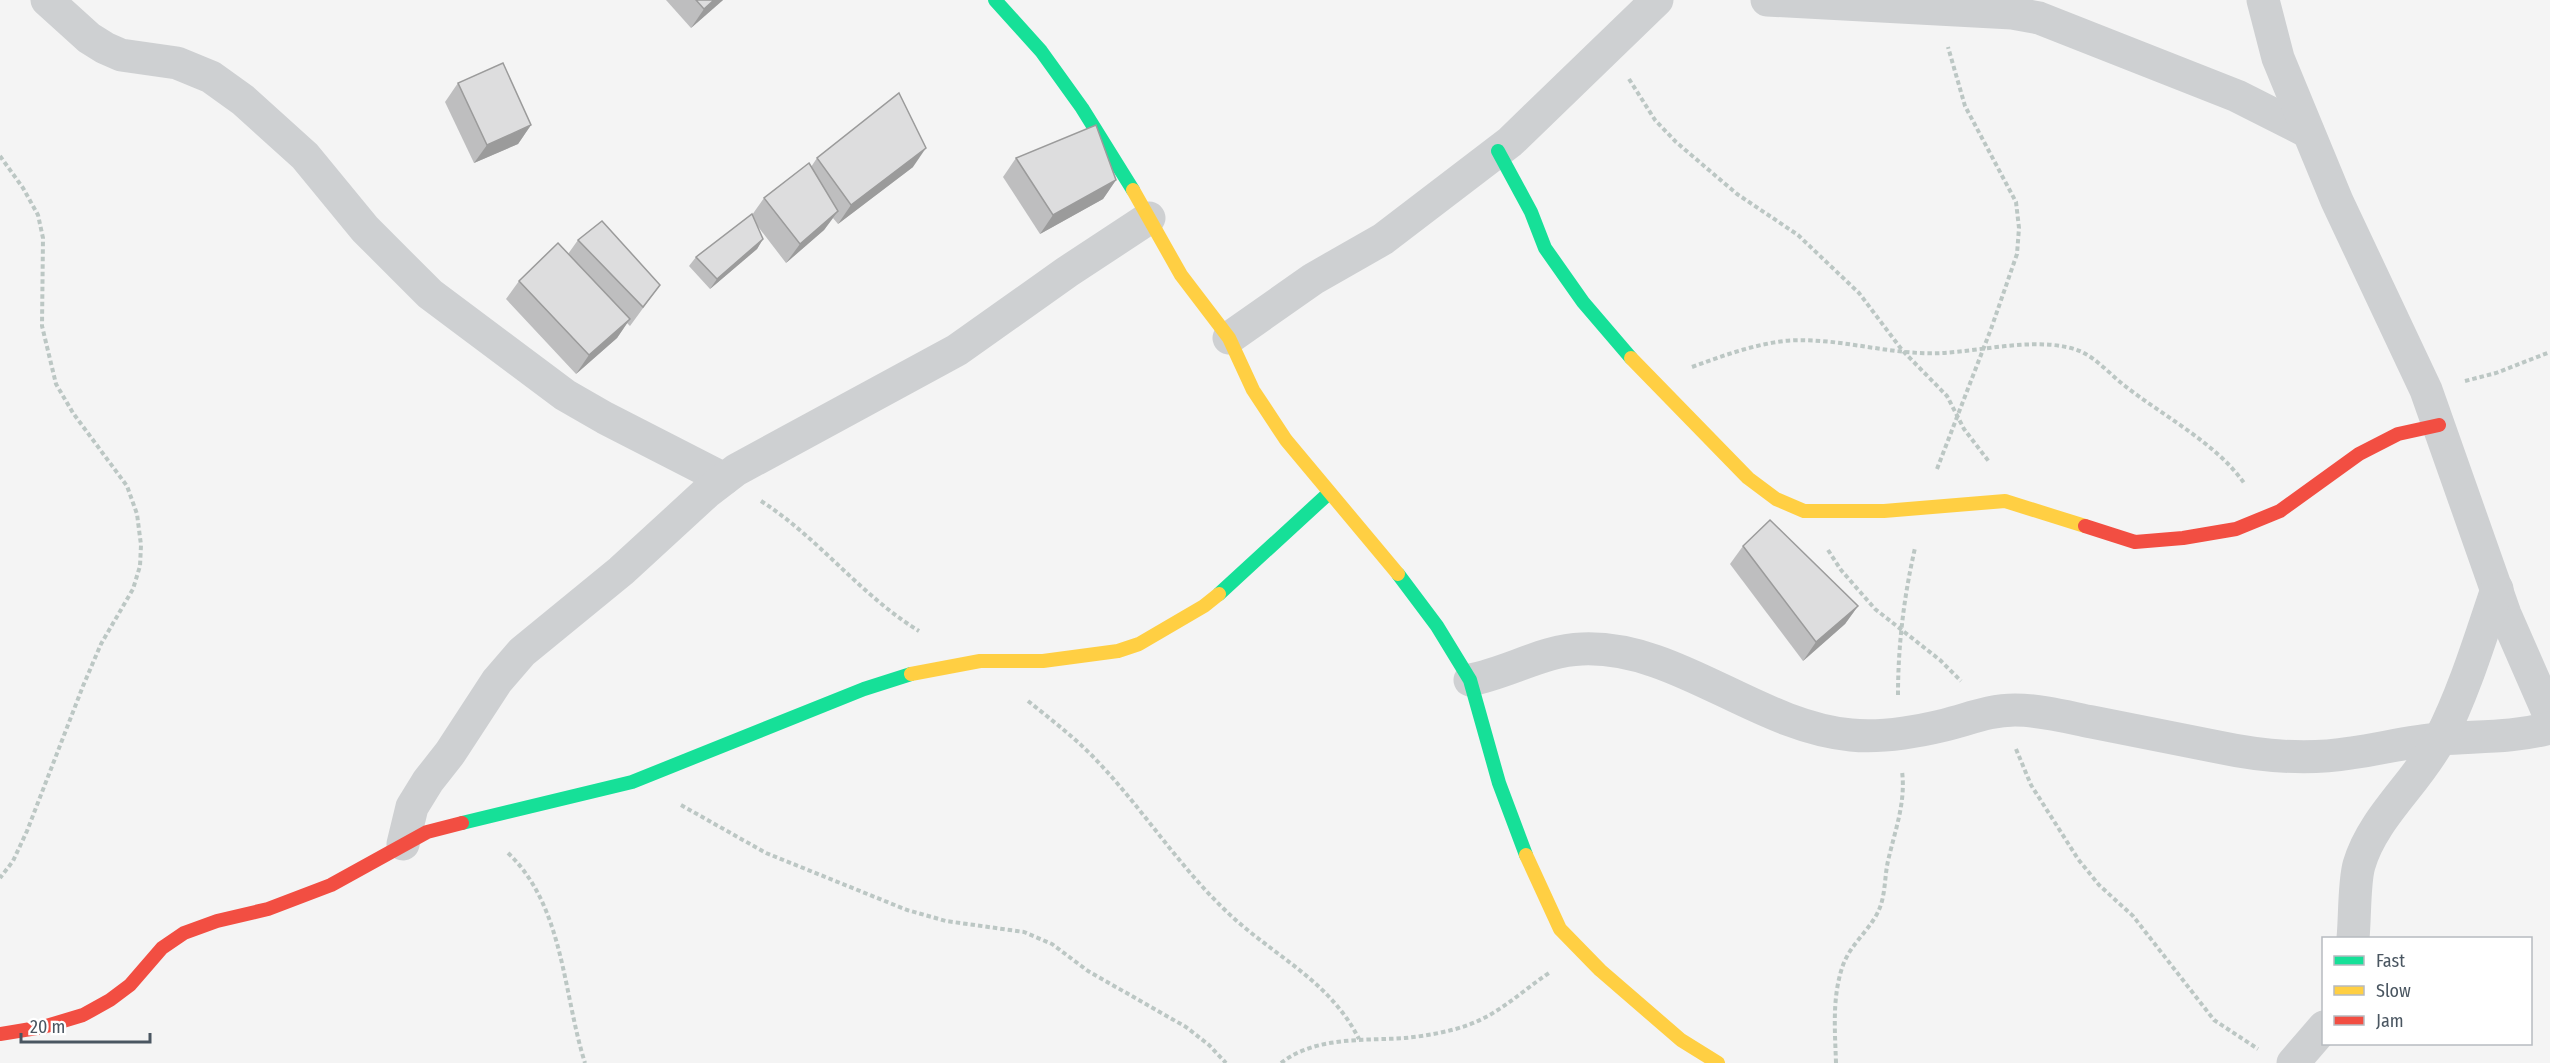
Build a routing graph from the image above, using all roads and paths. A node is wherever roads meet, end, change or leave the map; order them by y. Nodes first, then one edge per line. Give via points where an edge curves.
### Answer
1 (47, 0) edge
2 (995, 0) edge
3 (1658, 0) edge
4 (1767, 0) edge
5 (2262, 0) edge
6 (1945, 11) junction
7 (1613, 43) junction
8 (2308, 132) junction
9 (1498, 151) junction
10 (0, 156) edge
11 (1149, 218) junction
12 (1229, 338) junction
13 (1982, 349) junction
14 (1902, 350) junction
15 (2550, 352) edge
16 (1652, 381) junction
17 (2426, 390) junction
18 (1956, 415) junction
19 (2439, 425) junction
20 (724, 479) junction
21 (1329, 493) junction
22 (1921, 509) junction
23 (1804, 511) junction
24 (2263, 518) junction
25 (2497, 589) junction
26 (1901, 629) junction
27 (980, 661) junction
28 (1470, 680) junction
29 (1991, 711) junction
30 (2550, 717) edge
31 (2550, 728) edge
32 (1898, 732) junction
33 (2440, 739) junction
34 (632, 782) junction
35 (470, 821) junction
36 (404, 844) junction
37 (0, 878) edge
38 (2353, 937) edge
39 (1593, 963) junction
40 (2322, 1029) edge
41 (0, 1034) edge
42 (1359, 1039) junction
43 (2262, 1052) dead end
44 (585, 1063) edge
45 (1226, 1063) edge
46 (1281, 1063) edge
47 (1718, 1063) edge
48 (1836, 1063) edge
49 (2294, 1063) edge

1 - 20 street via 105,48 121,55 177,63 219,83 305,156 365,230 440,301 565,395
2 - 11 street via 1041,51 1082,108
3 - 7 street
4 - 6 street
5 - 8 street via 2278,58
6 - 8 street via 2039,18 2237,96
6 - 13 path via 1948,50 1965,106 2016,202 2018,219 2017,254
7 - 9 street
7 - 14 path via 1618,60 1655,120 1737,194 1798,235 1826,260 1859,293
8 - 17 street
9 - 12 street via 1383,239 1312,279
9 - 16 street via 1531,212 1545,248 1582,302
10 - 37 path via 38,215 43,238 42,326 56,384 127,486 137,514 141,545 133,589 101,644 27,831
11 - 12 street via 1181,275
11 - 20 street via 957,350
12 - 21 street via 1259,400
13 - 14 path via 1940,353
13 - 18 path
13 - 24 path via 2055,346 2081,352 2217,453 2243,481
14 - 16 path via 1785,341 1740,350
14 - 18 path via 1947,396
15 - 17 path via 2496,374
16 - 23 street via 1748,478 1776,499
17 - 19 street
18 - 22 path
19 - 24 street via 2398,434 2359,454 2280,511
19 - 25 street
20 - 27 path via 794,525 902,621
20 - 36 street via 522,652 497,681 412,807
21 - 27 street via 1227,588 1139,644 1118,651 1043,661
21 - 28 street via 1437,626
22 - 23 street
22 - 24 street via 2005,501 2135,542 2236,529
22 - 26 path
23 - 26 path via 1841,570 1875,609
25 - 30 street
25 - 33 street
26 - 29 path via 1940,660
26 - 32 path
27 - 34 street via 902,676 864,689
27 - 42 path via 1100,764 1212,897 1242,926 1316,982 1338,1006
28 - 32 street via 1571,650 1630,652 1804,725 1850,735
28 - 39 street via 1499,783 1533,874 1560,929
29 - 32 street via 1943,726
29 - 33 street via 2057,715 2266,754 2349,754
29 - 43 path via 2005,727 2031,785 2078,859 2133,916 2214,1020
31 - 33 street via 2499,738
32 - 48 path via 1904,787 1899,820 1887,863 1885,892 1876,915 1848,952 1837,984
33 - 38 street via 2366,847 2358,868
34 - 35 street
34 - 45 path via 692,810 766,853 907,910 946,921 1024,932 1052,944 1088,971 1186,1027
35 - 36 street via 427,832
35 - 44 path via 519,863 543,902
36 - 41 street via 355,874 298,899 184,933 162,948 130,985 83,1015
39 - 42 path via 1553,970 1495,1012 1467,1025 1406,1038
39 - 47 street via 1681,1040
40 - 49 street
42 - 46 path via 1319,1045 1292,1054

